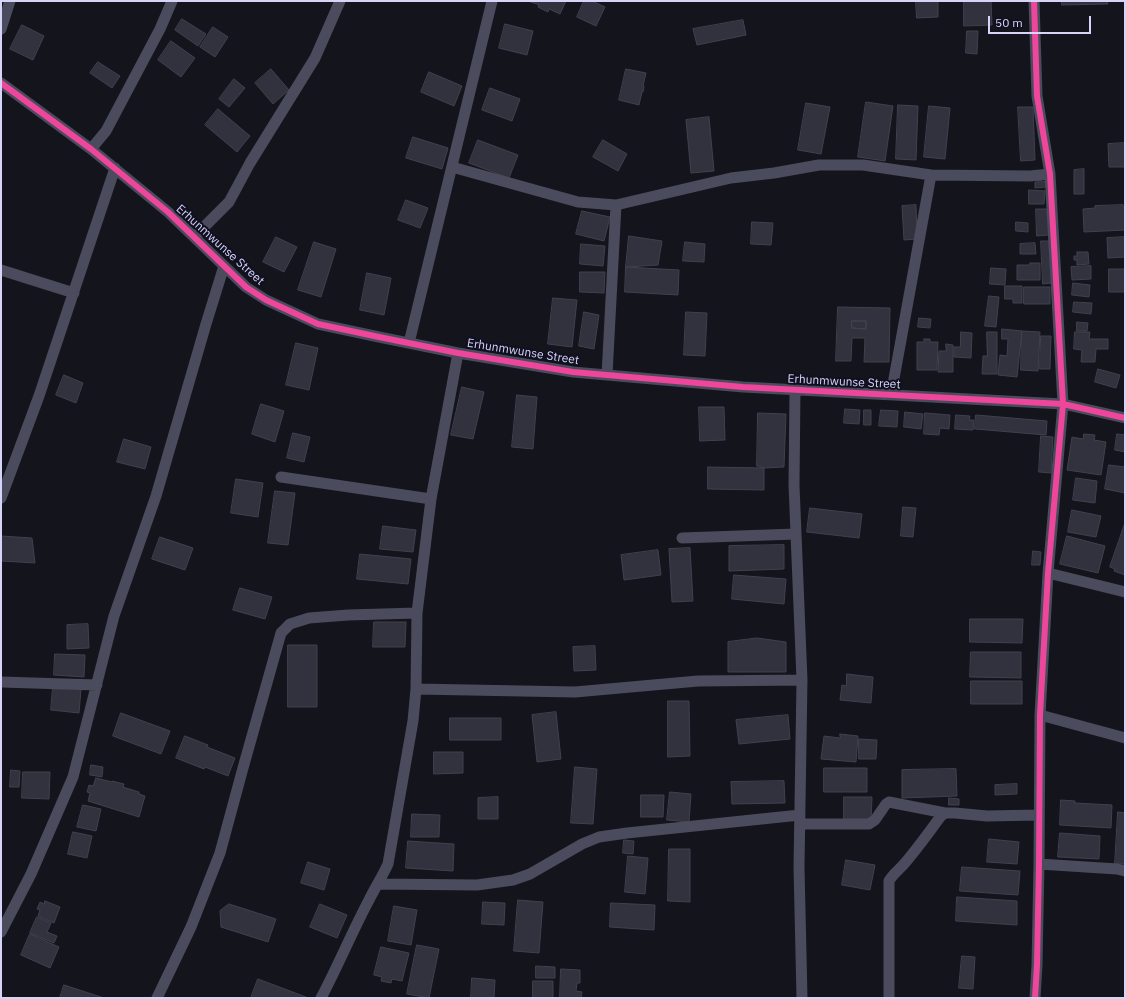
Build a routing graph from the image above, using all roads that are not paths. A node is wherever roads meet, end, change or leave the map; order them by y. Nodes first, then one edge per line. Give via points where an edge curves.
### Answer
1 (10, 1) edge
2 (172, 1) edge
3 (340, 1) edge
4 (492, 1) edge
5 (1034, 1) edge
6 (1, 29) edge
7 (1, 83) edge
8 (91, 150) junction
9 (452, 167) junction
10 (114, 168) junction
11 (1050, 174) junction
12 (931, 175) junction
13 (616, 205) junction
14 (194, 237) junction
15 (224, 266) junction
16 (1, 270) edge
17 (74, 293) junction
18 (409, 343) junction
19 (458, 353) junction
20 (607, 375) junction
21 (795, 390) junction
22 (891, 395) junction
23 (1063, 404) junction
24 (1125, 418) edge
25 (281, 477) dead end
26 (1, 498) edge
27 (431, 499) junction
28 (796, 534) junction
29 (682, 538) dead end
30 (1048, 573) junction
31 (1125, 592) edge
32 (417, 613) junction
33 (802, 680) junction
34 (1, 682) edge
35 (97, 685) junction
36 (416, 689) junction
37 (1040, 715) junction
38 (1125, 738) edge
39 (945, 813) junction
40 (1039, 815) junction
41 (800, 819) junction
42 (1039, 864) junction
43 (1125, 871) edge
44 (378, 884) junction
45 (1, 932) edge
46 (322, 997) edge
47 (157, 998) edge
48 (334, 998) edge
49 (802, 998) edge
50 (889, 998) edge
51 (1035, 998) edge

1 - 6 street
2 - 8 street via 106,131
3 - 14 street via 315,58 229,202
4 - 9 street
5 - 11 street via 1037,96
7 - 8 street, Erhunmwunse Street
8 - 10 street, Erhunmwunse Street
9 - 13 street via 578,202
9 - 18 street
10 - 14 street, Erhunmwunse Street
10 - 17 street
11 - 12 street
11 - 23 street
12 - 13 street via 863,165 819,165 731,178
12 - 22 street
13 - 20 street
14 - 15 street, Erhunmwunse Street
15 - 18 street, Erhunmwunse Street via 246,287 266,300 318,324
15 - 35 street via 156,496 114,616
16 - 17 street
17 - 26 street via 40,396
18 - 19 street, Erhunmwunse Street
19 - 20 street, Erhunmwunse Street
19 - 27 street
20 - 21 street, Erhunmwunse Street
21 - 22 street, Erhunmwunse Street
21 - 28 street
22 - 23 street, Erhunmwunse Street
23 - 24 street, Erhunmwunse Street
23 - 30 street
25 - 27 street
27 - 32 street
28 - 29 street
28 - 33 street
30 - 31 street
30 - 37 street
32 - 36 street
32 - 47 street via 309,618 290,624 281,633 220,853 191,927
33 - 36 street via 698,681 575,692
33 - 41 street
34 - 35 street
35 - 45 street via 73,777 31,874
36 - 44 street via 394,835 388,864
37 - 38 street
37 - 40 street
39 - 40 street via 987,816
39 - 41 street via 889,802 869,824
39 - 50 street via 889,881
40 - 42 street
41 - 44 street via 599,837 530,874 513,880 477,885
41 - 49 street
42 - 43 street
42 - 51 street
44 - 46 street
46 - 48 street

